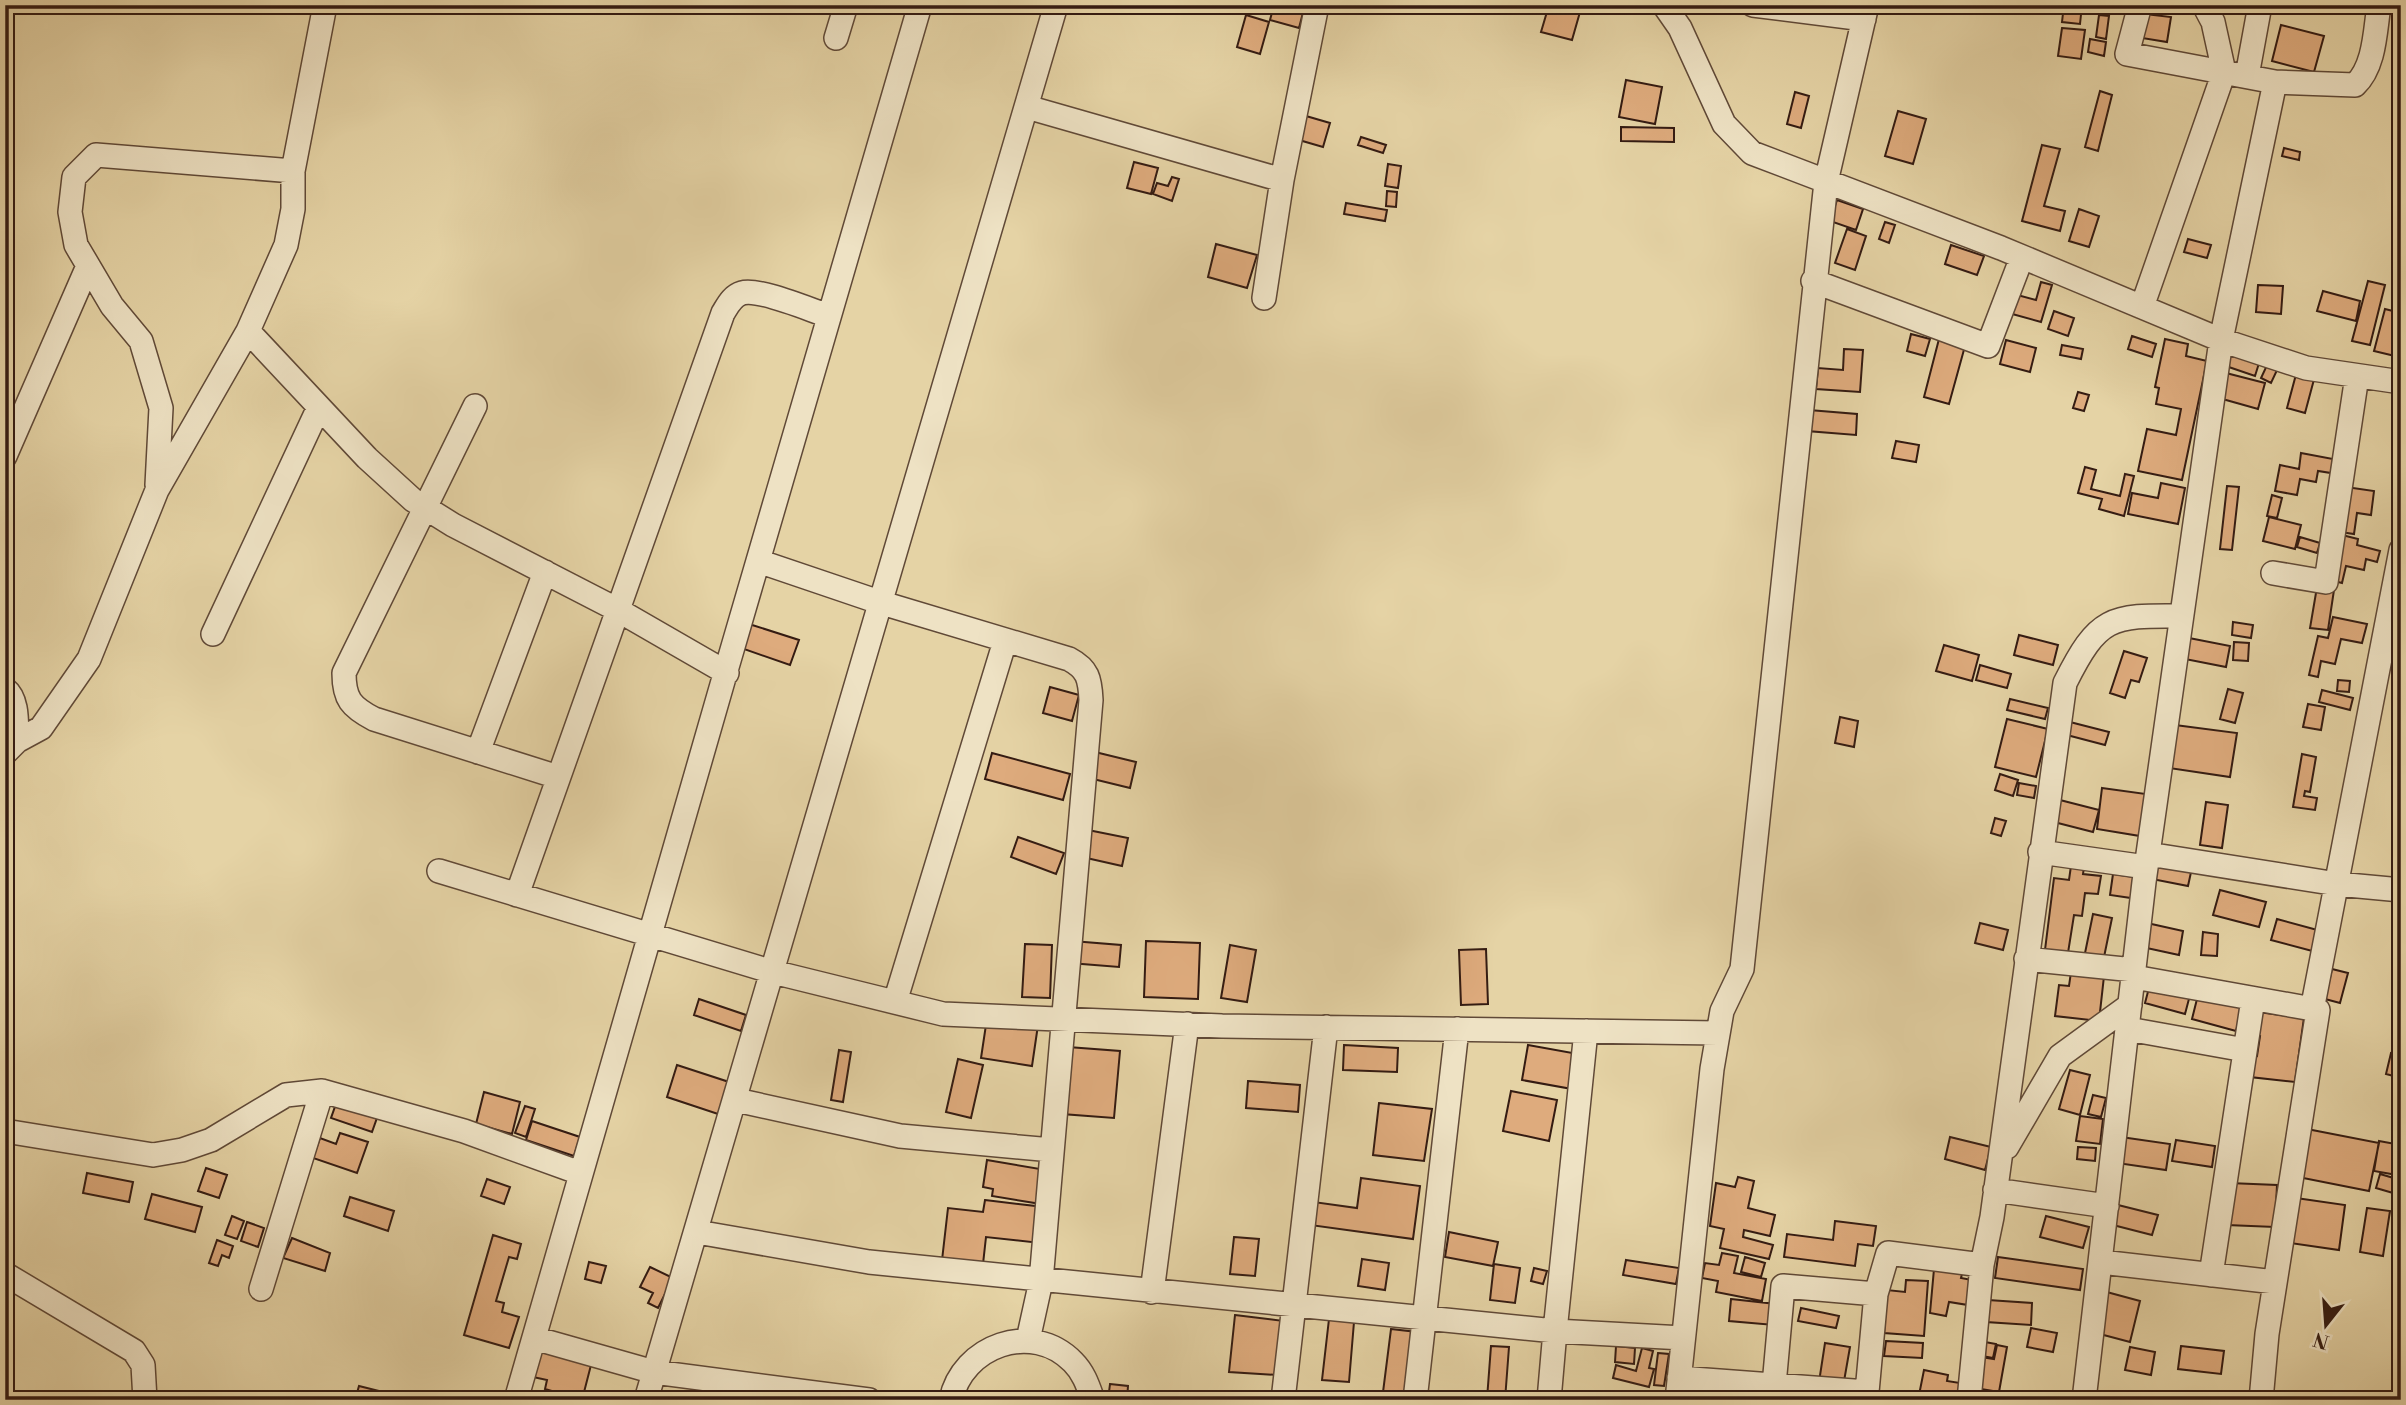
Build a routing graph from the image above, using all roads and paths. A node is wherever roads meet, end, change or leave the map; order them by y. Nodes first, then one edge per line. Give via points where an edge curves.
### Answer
1 (325, 5) edge
2 (846, 5) edge
3 (920, 5) edge
4 (1056, 5) edge
5 (1317, 5) edge
6 (1664, 5) edge
7 (1753, 5) edge
8 (2140, 5) edge
9 (2204, 5) edge
10 (2260, 5) edge
11 (2379, 5) edge
12 (1791, 8) edge
13 (1865, 12) edge
14 (836, 37) dead end
15 (2224, 72) junction
16 (2247, 76) junction
17 (2276, 82) junction
18 (1027, 107) junction
19 (293, 171) junction
20 (1282, 180) junction
21 (1826, 182) junction
22 (2022, 257) junction
23 (88, 266) junction
24 (1813, 281) junction
25 (1264, 298) dead end
26 (2142, 307) junction
27 (829, 316) junction
28 (248, 331) junction
29 (2221, 340) junction
30 (2357, 376) junction
31 (2401, 382) edge
32 (475, 406) dead end
33 (319, 407) junction
34 (161, 408) junction
35 (198, 417) junction
36 (5, 456) edge
37 (157, 490) junction
38 (424, 507) junction
39 (2401, 550) edge
40 (758, 561) junction
41 (545, 572) junction
42 (2273, 573) dead end
43 (882, 603) junction
44 (616, 609) junction
45 (2181, 615) junction
46 (213, 635) dead end
47 (1005, 641) junction
48 (727, 673) junction
49 (5, 689) edge
50 (11, 747) edge
51 (478, 752) junction
52 (558, 777) junction
53 (2040, 852) junction
54 (2147, 860) junction
55 (439, 871) dead end
56 (2337, 884) junction
57 (2401, 890) edge
58 (517, 895) junction
59 (648, 934) junction
60 (2026, 959) junction
61 (773, 972) junction
62 (2134, 974) junction
63 (2253, 999) junction
64 (895, 1002) junction
65 (2130, 1004) junction
66 (2312, 1010) junction
67 (1062, 1019) junction
68 (1187, 1024) junction
69 (1326, 1027) junction
70 (1457, 1029) junction
71 (2128, 1029) junction
72 (1586, 1031) junction
73 (1718, 1033) junction
74 (2245, 1050) junction
75 (322, 1091) junction
76 (736, 1100) junction
77 (5, 1131) edge
78 (1052, 1150) junction
79 (1999, 1161) junction
80 (580, 1173) junction
81 (1995, 1190) junction
82 (2108, 1206) junction
83 (697, 1232) junction
84 (2101, 1262) junction
85 (1982, 1265) junction
86 (5, 1274) edge
87 (2211, 1275) junction
88 (1041, 1282) junction
89 (2275, 1282) junction
90 (261, 1289) dead end
91 (1152, 1292) junction
92 (1876, 1294) junction
93 (1294, 1306) junction
94 (1423, 1318) junction
95 (1555, 1331) junction
96 (534, 1338) junction
97 (1683, 1338) junction
98 (1028, 1340) junction
99 (654, 1372) junction
100 (1774, 1385) junction
101 (1678, 1389) edge
102 (145, 1400) edge
103 (516, 1400) edge
104 (646, 1400) edge
105 (869, 1400) edge
106 (951, 1400) edge
107 (1093, 1400) edge
108 (1283, 1400) edge
109 (1415, 1400) edge
110 (1549, 1400) edge
111 (1969, 1400) edge
112 (2084, 1400) edge
113 (2261, 1400) edge

1 - 19 street
2 - 14 street
3 - 27 street
4 - 18 street
5 - 20 street
6 - 21 street via 1681,28 1724,124 1752,153
7 - 12 street
8 - 15 street via 2127,54
9 - 15 street via 2213,22
10 - 16 street
11 - 17 street via 2371,56 2363,78 2355,85
12 - 13 street
13 - 21 street
15 - 16 street
15 - 26 street
16 - 17 street
17 - 29 street
18 - 20 street
18 - 43 street
19 - 23 street via 96,155 75,177 70,212 76,246
19 - 28 street via 293,209 286,245
20 - 25 street
21 - 22 street
21 - 24 street
22 - 24 street via 1988,346
22 - 26 street
23 - 34 street via 141,341
23 - 36 street
24 - 73 street via 1795,492 1742,970 1722,1011
26 - 29 street
27 - 40 street
27 - 44 street via 756,293 732,299 723,313
28 - 33 street
28 - 35 street
29 - 30 street via 2306,368
29 - 45 street
30 - 31 street
30 - 42 street via 2326,582
32 - 38 street
33 - 38 street via 367,458
33 - 46 street
34 - 35 street
34 - 37 street
35 - 37 street
37 - 50 street via 89,659 41,728
38 - 41 street
38 - 51 street via 344,673 344,694 353,708 374,719
39 - 56 street
40 - 43 street
40 - 48 street
41 - 44 street
41 - 51 street
43 - 47 street
43 - 61 street
44 - 48 street
44 - 52 street
45 - 53 street via 2123,617 2108,623 2094,634 2075,664 2065,684
45 - 54 street
47 - 64 street
47 - 67 street via 1069,659 1090,679
48 - 59 street
49 - 50 street via 14,705
51 - 52 street
52 - 58 street
53 - 54 street
53 - 60 street
54 - 56 street
54 - 62 street
55 - 58 street
56 - 57 street
56 - 66 street
58 - 59 street
59 - 61 street
59 - 80 street
60 - 62 street
60 - 79 street
61 - 64 street
61 - 76 street
62 - 63 street
62 - 65 street
63 - 66 street
63 - 74 street
64 - 67 street via 943,1014
65 - 71 street
65 - 79 street via 2060,1056
66 - 89 street via 2318,1010
67 - 68 street
67 - 78 street
68 - 69 street
68 - 91 street
69 - 70 street
69 - 93 street
70 - 72 street
70 - 94 street
71 - 74 street
71 - 82 street
72 - 73 street
72 - 95 street
73 - 97 street
74 - 87 street
75 - 77 street via 286,1095 211,1140 153,1154
75 - 80 street via 464,1131
75 - 90 street
76 - 78 street via 900,1136
76 - 83 street
78 - 88 street
79 - 81 street
80 - 96 street
81 - 82 street
81 - 85 street
82 - 84 street
83 - 88 street via 869,1262
83 - 99 street
84 - 87 street
84 - 112 street
85 - 92 street via 1888,1253
85 - 111 street
86 - 102 street via 134,1350 143,1365
87 - 89 street
88 - 91 street
88 - 98 street
89 - 113 street
91 - 93 street
92 - 100 street via 1867,1392
92 - 100 street via 1783,1286
93 - 94 street
93 - 108 street
94 - 95 street
94 - 109 street
95 - 97 street
95 - 110 street
96 - 99 street
96 - 103 street
97 - 101 street
98 - 106 street via 985,1350 966,1365
98 - 107 street via 1053,1348 1072,1361 1086,1379
99 - 104 street
99 - 105 street
100 - 101 street

